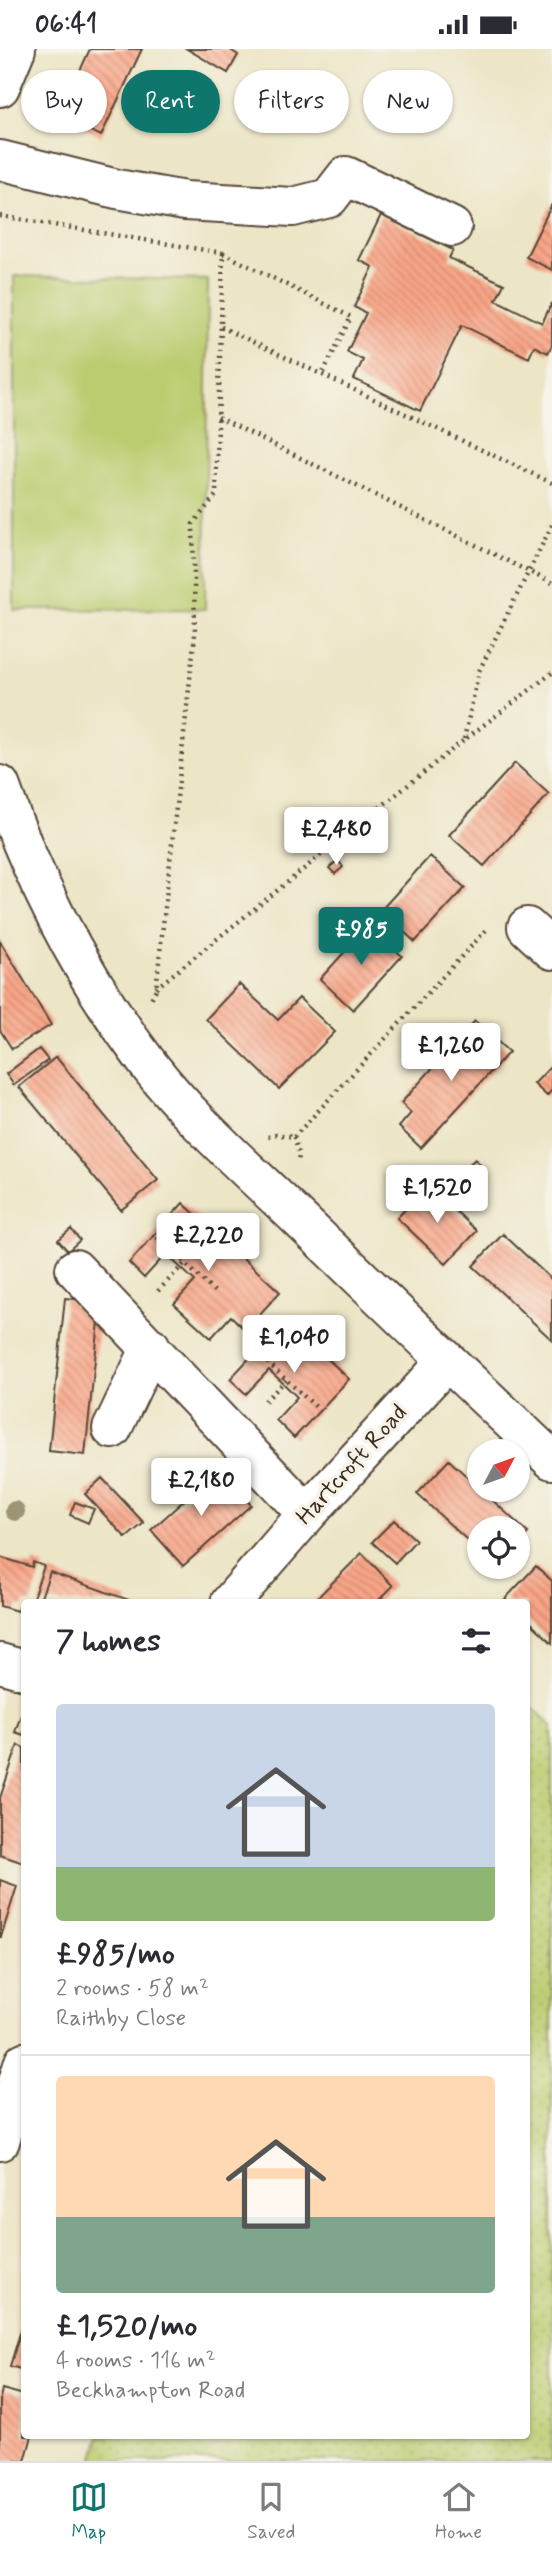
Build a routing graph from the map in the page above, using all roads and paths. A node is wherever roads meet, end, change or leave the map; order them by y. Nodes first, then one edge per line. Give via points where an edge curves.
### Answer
1 (16, 49) edge
2 (0, 87) edge
3 (0, 160) edge
4 (0, 216) edge
5 (452, 227) dead end
6 (223, 253) junction
7 (221, 327) junction
8 (322, 375) junction
9 (218, 417) junction
10 (552, 483) edge
11 (552, 525) edge
12 (528, 572) junction
13 (552, 583) edge
14 (552, 673) edge
15 (464, 740) junction
16 (0, 785) edge
17 (539, 938) edge
18 (156, 989) junction
19 (122, 1029) junction
20 (294, 1137) dead end
21 (157, 1237) dead end
22 (184, 1263) junction
23 (75, 1269) dead end
24 (158, 1291) dead end
25 (216, 1293) dead end
26 (151, 1347) junction
27 (257, 1353) dead end
28 (447, 1361) junction
29 (286, 1380) junction
30 (265, 1401) dead end
31 (316, 1407) dead end
32 (112, 1429) dead end
33 (552, 1460) edge
34 (307, 1514) junction
35 (233, 1599) edge
36 (0, 1663) edge
37 (21, 1670) edge
38 (16, 2065) edge
39 (0, 2141) edge

1 - 2 street
3 - 5 street via 185,201 293,207 329,198 346,176
4 - 6 path
6 - 7 path
6 - 8 path via 351,317
7 - 8 path
7 - 9 path
8 - 10 path
9 - 12 path
9 - 18 path via 216,495 193,524 195,634
11 - 12 path
12 - 13 path
12 - 15 path via 480,671
14 - 15 path
15 - 18 path
16 - 19 street via 56,920
17 - 20 path via 506,909
18 - 19 path via 145,1012
19 - 28 street via 206,1130
21 - 22 path
22 - 24 path
22 - 25 path
23 - 26 street
26 - 32 street
26 - 34 street
27 - 29 path
28 - 33 street
28 - 34 street, Hartcroft Road
29 - 30 path
29 - 31 path
34 - 35 street, Hartcroft Road
36 - 37 street
38 - 39 street

